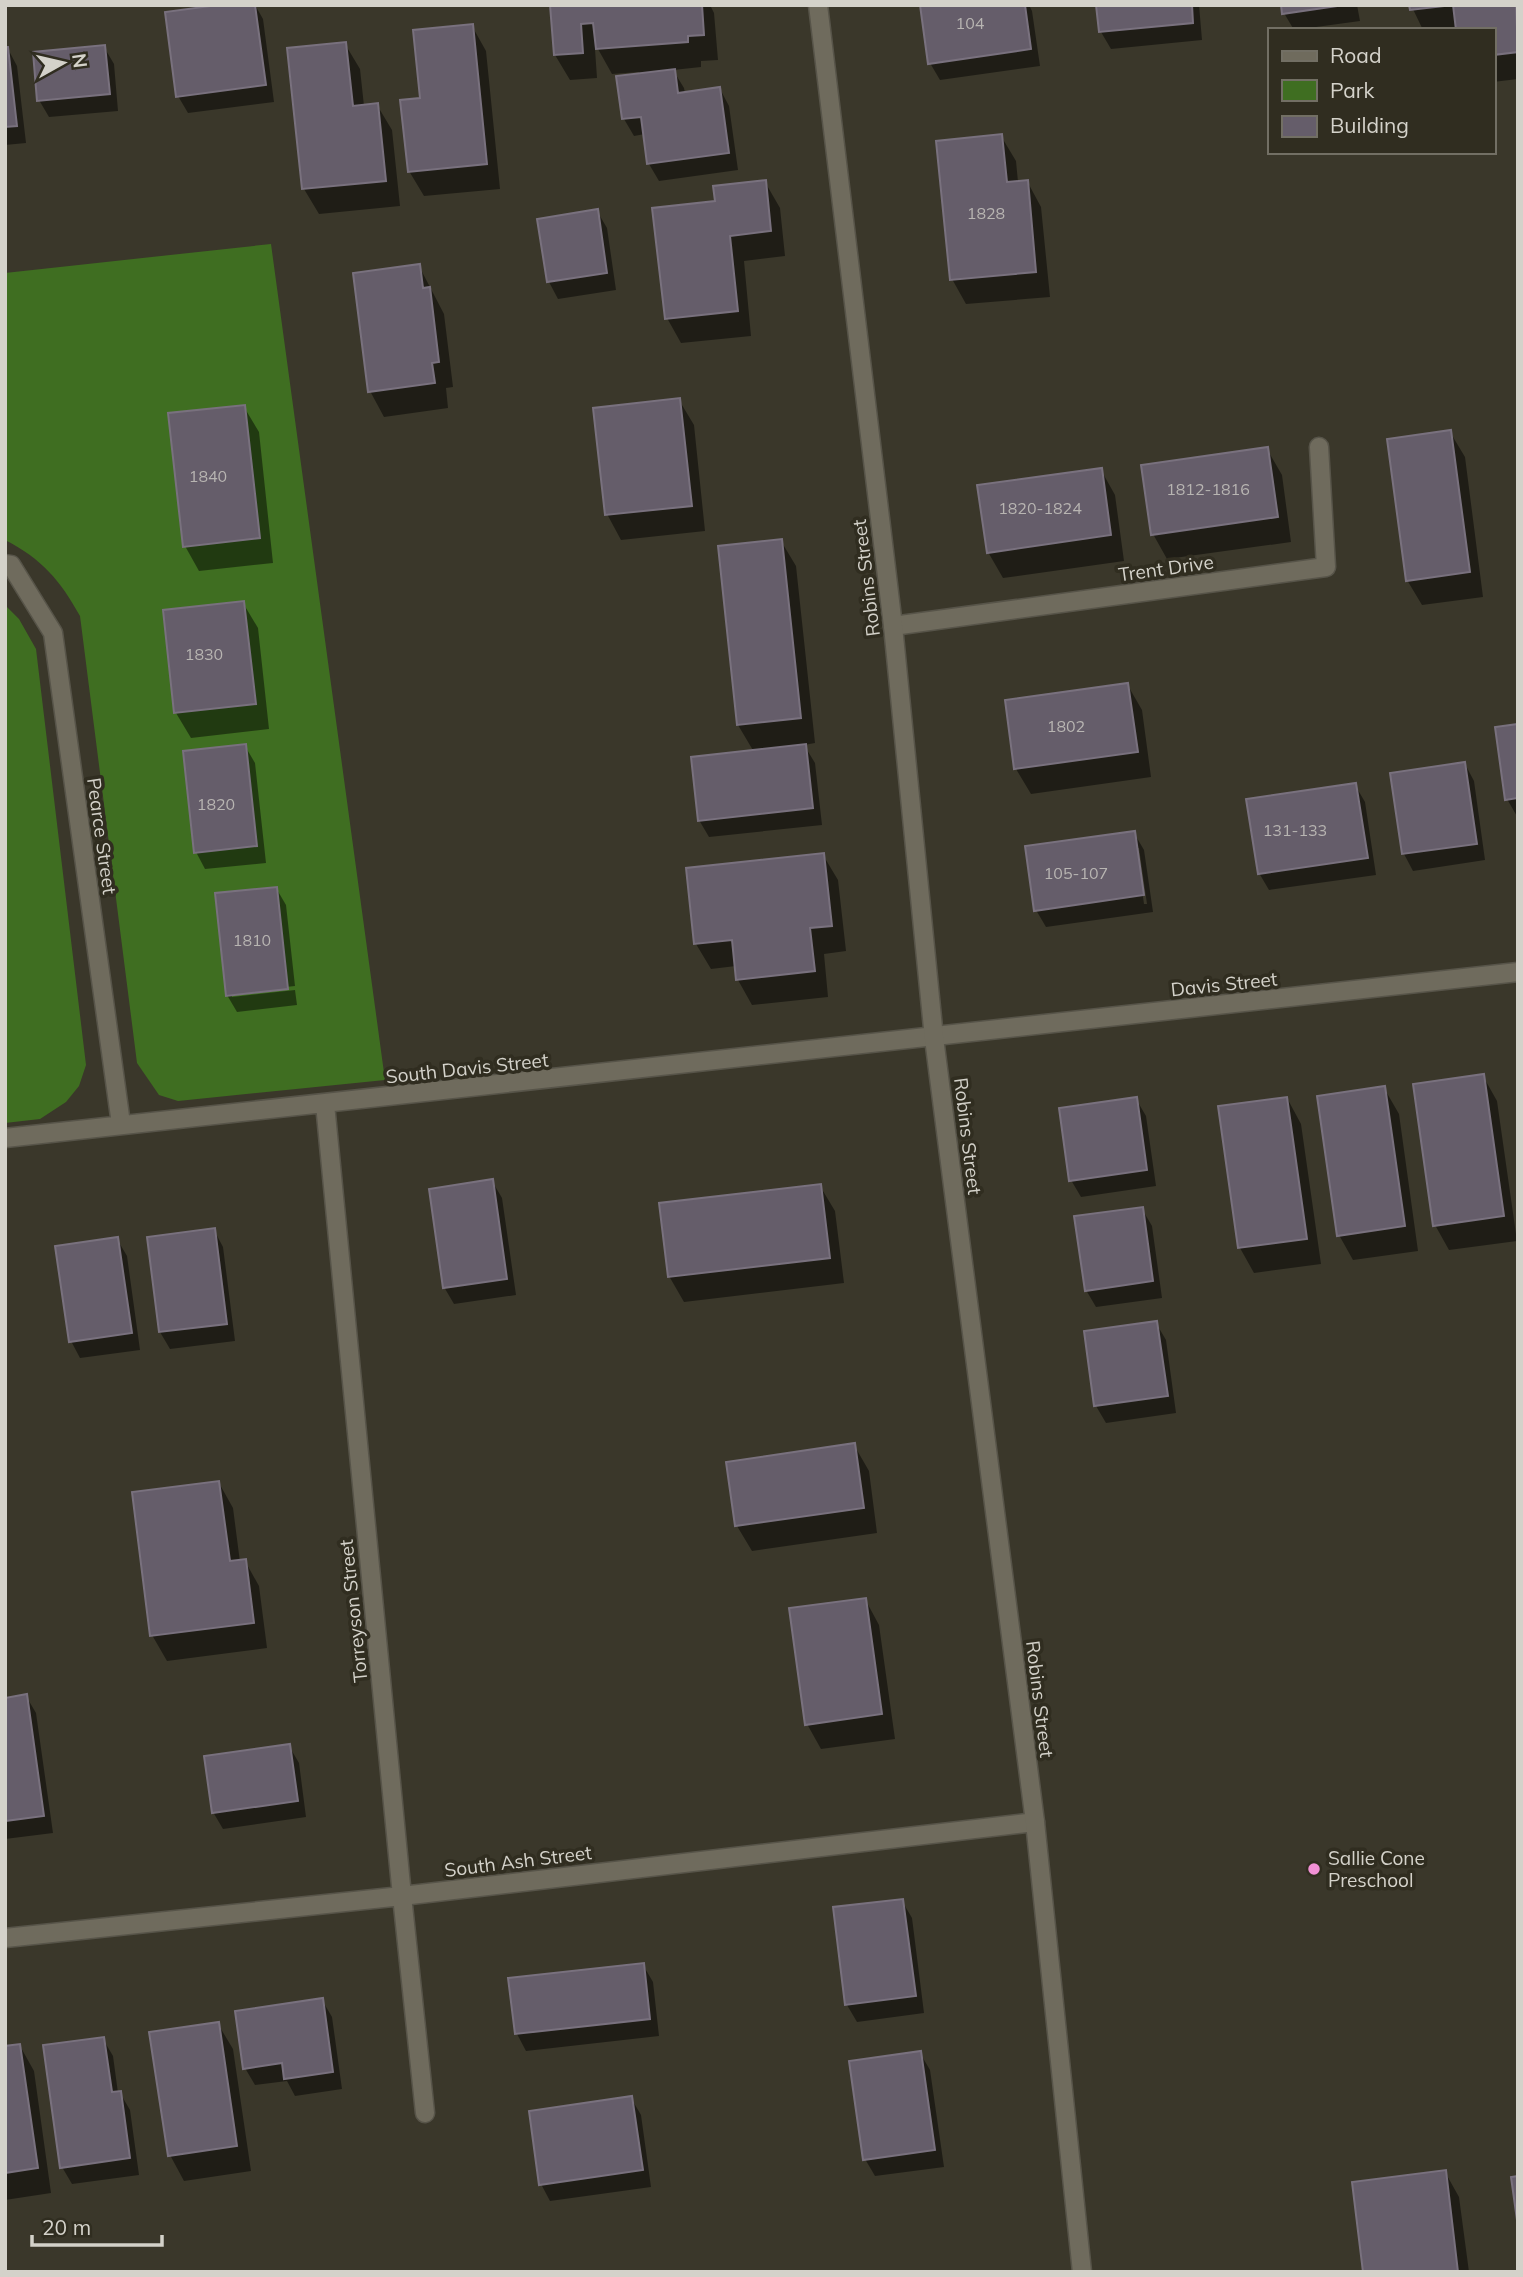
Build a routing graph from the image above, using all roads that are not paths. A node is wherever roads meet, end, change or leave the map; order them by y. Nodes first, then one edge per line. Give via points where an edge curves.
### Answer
1 (818, 5) edge
2 (1319, 447) dead end
3 (8, 564) edge
4 (893, 626) junction
5 (1518, 972) edge
6 (934, 1038) junction
7 (325, 1104) junction
8 (121, 1124) junction
9 (5, 1138) edge
10 (1035, 1822) junction
11 (402, 1896) junction
12 (5, 1938) edge
13 (425, 2113) dead end
14 (1082, 2272) edge

1 - 4 street, Robins Street
2 - 4 street, Trent Drive via 1326,567
3 - 8 street, Pearce Street via 53,633
4 - 6 street, Robins Street
5 - 6 street, Davis Street
6 - 7 street, South Davis Street
6 - 10 street, Robins Street
7 - 8 street, South Davis Street
7 - 11 street, Torreyson Street
8 - 9 street, South Davis Street
10 - 11 street, South Ash Street
10 - 14 street, Robins Street
11 - 12 street, South Ash Street
11 - 13 street, Torreyson Street

